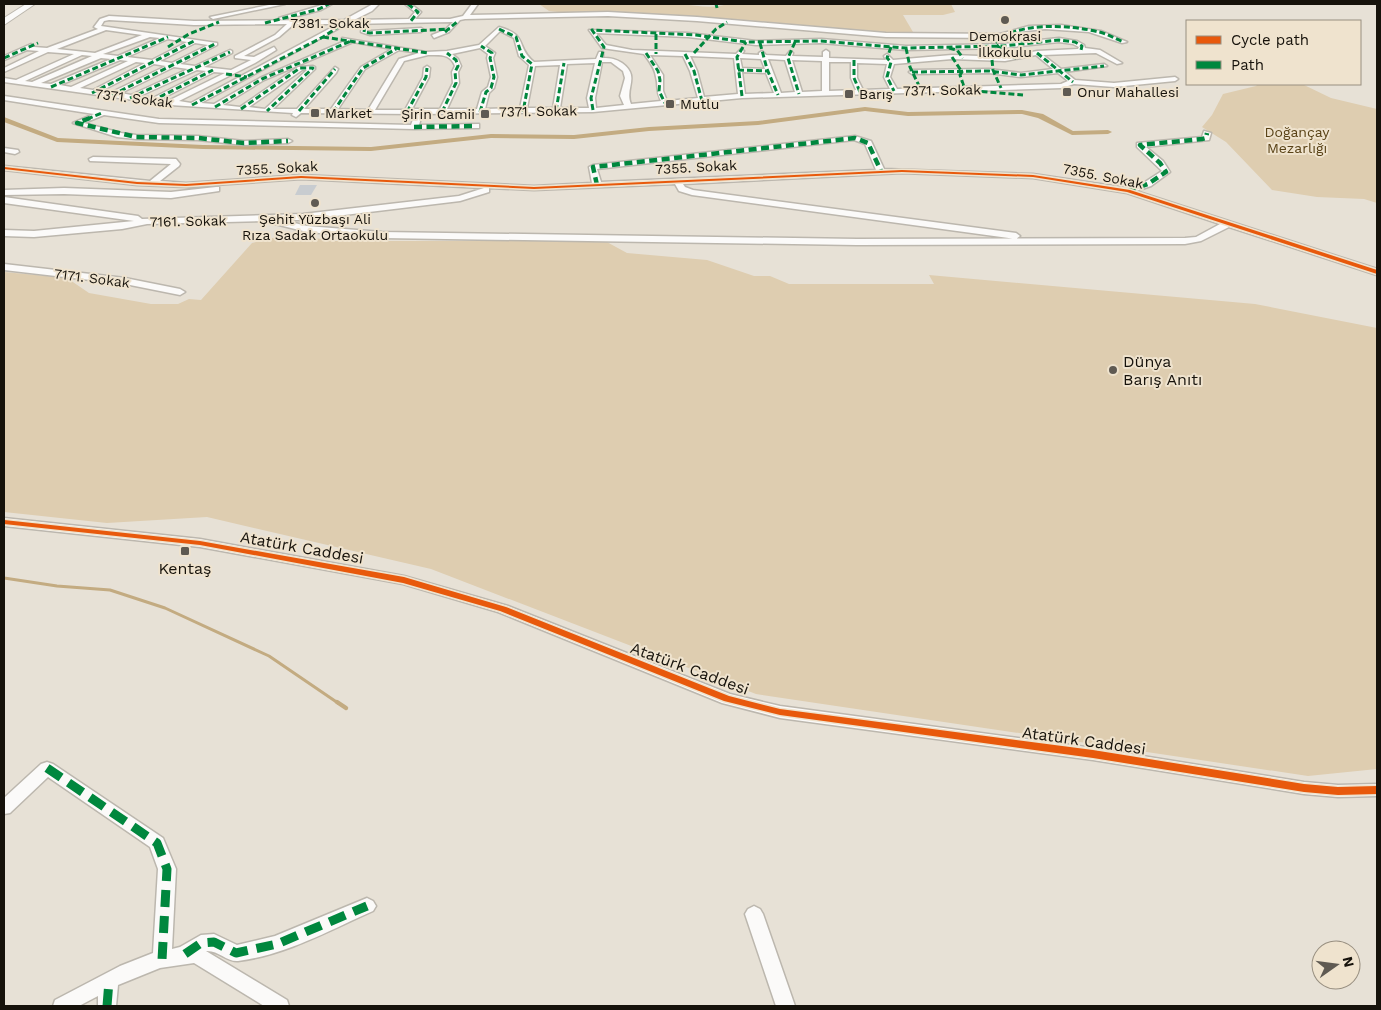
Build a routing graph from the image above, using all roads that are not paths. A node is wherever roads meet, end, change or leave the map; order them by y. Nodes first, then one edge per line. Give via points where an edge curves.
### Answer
1 (20, 4) edge
2 (31, 4) edge
3 (282, 4) edge
4 (289, 4) edge
5 (329, 4) edge
6 (376, 4) edge
7 (408, 4) edge
8 (474, 4) edge
9 (383, 7) dead end
10 (4, 17) edge
11 (465, 17) junction
12 (159, 20) junction
13 (458, 20) junction
14 (4, 22) edge
15 (184, 22) junction
16 (194, 22) junction
17 (219, 22) junction
18 (386, 22) junction
19 (410, 22) junction
20 (727, 22) junction
21 (265, 23) junction
22 (292, 23) junction
23 (344, 23) junction
24 (368, 24) junction
25 (104, 29) junction
26 (450, 29) junction
27 (135, 31) junction
28 (385, 32) junction
29 (152, 34) junction
30 (656, 34) junction
31 (434, 36) dead end
32 (1001, 36) junction
33 (119, 37) dead end
34 (168, 37) junction
35 (323, 37) junction
36 (709, 37) junction
37 (180, 40) junction
38 (352, 41) junction
39 (194, 42) junction
40 (746, 42) junction
41 (796, 42) junction
42 (825, 42) junction
43 (1124, 42) dead end
44 (38, 43) dead end
45 (760, 43) junction
46 (95, 46) dead end
47 (481, 46) junction
48 (604, 46) junction
49 (996, 46) junction
50 (168, 47) dead end
51 (891, 47) junction
52 (26, 48) junction
53 (398, 48) junction
54 (906, 48) junction
55 (931, 48) junction
56 (274, 49) dead end
57 (47, 50) junction
58 (1081, 50) junction
59 (73, 52) junction
60 (230, 52) dead end
61 (82, 53) junction
62 (428, 53) junction
63 (447, 53) junction
64 (646, 53) junction
65 (694, 53) junction
66 (1037, 53) junction
67 (656, 54) junction
68 (685, 54) junction
69 (98, 55) junction
70 (737, 57) junction
71 (4, 58) edge
72 (117, 58) junction
73 (762, 58) junction
74 (788, 58) junction
75 (952, 58) junction
76 (963, 58) junction
77 (1016, 58) junction
78 (256, 59) junction
79 (826, 59) junction
80 (135, 60) junction
81 (854, 60) junction
82 (909, 60) junction
83 (992, 60) junction
84 (599, 61) junction
85 (155, 62) junction
86 (892, 62) junction
87 (564, 63) junction
88 (1119, 63) dead end
89 (532, 64) junction
90 (173, 65) junction
91 (299, 66) junction
92 (1104, 66) dead end
93 (192, 67) junction
94 (335, 68) dead end
95 (427, 68) dead end
96 (4, 70) edge
97 (212, 70) junction
98 (738, 70) junction
99 (1056, 70) junction
100 (768, 71) junction
101 (962, 71) junction
102 (912, 72) junction
103 (994, 72) junction
104 (228, 73) junction
105 (246, 77) junction
106 (262, 79) junction
107 (1175, 79) dead end
108 (4, 80) edge
109 (16, 82) junction
110 (1073, 82) junction
111 (32, 84) junction
112 (51, 87) junction
113 (1002, 88) junction
114 (71, 90) junction
115 (921, 90) junction
116 (966, 90) junction
117 (894, 91) junction
118 (860, 92) junction
119 (92, 93) junction
120 (825, 93) junction
121 (799, 94) junction
122 (112, 95) junction
123 (778, 95) junction
124 (1023, 95) dead end
125 (742, 96) junction
126 (4, 98) edge
127 (130, 98) junction
128 (152, 101) junction
129 (702, 101) junction
130 (170, 103) junction
131 (665, 103) junction
132 (183, 104) junction
133 (192, 105) junction
134 (215, 107) junction
135 (629, 107) junction
136 (241, 109) junction
137 (594, 110) junction
138 (267, 111) junction
139 (299, 111) junction
140 (556, 111) junction
141 (334, 112) junction
142 (370, 112) junction
143 (407, 112) junction
144 (419, 112) junction
145 (442, 112) junction
146 (480, 112) junction
147 (523, 112) junction
148 (102, 113) junction
149 (159, 121) junction
150 (289, 125) junction
151 (476, 126) dead end
152 (414, 128) junction
153 (1206, 133) dead end
154 (288, 141) dead end
155 (4, 150) edge
156 (15, 152) dead end
157 (93, 159) dead end
158 (4, 168) edge
159 (42, 171) junction
160 (881, 171) junction
161 (678, 181) junction
162 (238, 182) junction
163 (153, 183) junction
164 (597, 185) junction
165 (490, 187) junction
166 (64, 190) junction
167 (1128, 192) junction
168 (4, 193) edge
169 (4, 200) edge
170 (266, 219) junction
171 (147, 221) junction
172 (1229, 223) junction
173 (4, 234) edge
174 (1039, 242) junction
175 (4, 267) edge
176 (1377, 272) edge
177 (180, 292) dead end
178 (4, 522) edge
179 (1377, 790) edge
180 (4, 808) edge
181 (367, 906) dead end
182 (754, 914) dead end
183 (185, 954) junction
184 (162, 960) junction
185 (109, 981) junction
186 (62, 1006) edge
187 (107, 1006) edge
188 (280, 1006) edge
189 (786, 1006) edge

1 - 10 highway
2 - 14 highway
3 - 16 street
4 - 17 street via 223,17 217,20
5 - 21 street
6 - 23 street
7 - 19 street via 418,12
8 - 11 street
9 - 24 street
11 - 13 street, 7381. Sokak
11 - 20 street via 585,14
12 - 15 street
12 - 25 street via 106,19 97,27
12 - 27 street
13 - 19 street, 7381. Sokak
13 - 26 street
15 - 16 street
15 - 29 street
16 - 17 street, 7381. Sokak
17 - 21 street, 7381. Sokak
17 - 37 street
18 - 19 street, 7381. Sokak
18 - 24 street, 7381. Sokak
18 - 28 street
20 - 32 street via 886,36
20 - 36 street
21 - 22 street, 7381. Sokak
22 - 23 street, 7381. Sokak
22 - 78 street via 277,36 237,57
23 - 24 street, 7381. Sokak
23 - 35 street
24 - 28 street via 366,32
25 - 27 street
25 - 57 street
26 - 28 street
26 - 31 street
27 - 29 street
27 - 33 street
29 - 34 street
29 - 69 street
30 - 36 street
30 - 48 street via 591,30
30 - 67 street
32 - 43 street via 1024,28 1066,28 1098,32
32 - 49 street via 996,40
34 - 37 street
34 - 72 street
35 - 38 street
35 - 105 street
36 - 40 street
36 - 65 street
37 - 39 street
37 - 50 street
38 - 53 street
38 - 91 street
39 - 85 street
39 - 90 street via 215,44
40 - 45 street
40 - 70 street
41 - 42 street
41 - 45 street
41 - 74 street
42 - 51 street
42 - 79 street
44 - 52 street
45 - 73 street
46 - 59 street
47 - 63 street
47 - 89 street via 499,29 513,32 520,41 522,56
47 - 146 street via 492,53 494,77
48 - 64 street
48 - 84 street
49 - 55 street
49 - 58 street via 1068,40 1082,46
49 - 77 street
51 - 54 street
51 - 86 street via 887,58
52 - 57 street
52 - 71 street
53 - 62 street
53 - 141 street via 363,68
54 - 55 street
54 - 82 street
55 - 76 street via 953,49
56 - 78 street
57 - 59 street
57 - 96 street
58 - 66 street
58 - 88 street via 1098,52
59 - 61 street
60 - 93 street
61 - 69 street
61 - 109 street
62 - 63 street
62 - 142 street via 401,60
63 - 145 street via 458,66 456,83
64 - 67 street
64 - 131 street via 660,74 659,91
65 - 68 street
65 - 70 street
66 - 77 street
66 - 99 street
67 - 68 street
68 - 129 street via 694,68
69 - 72 street
69 - 111 street
70 - 73 street
70 - 98 street
72 - 80 street
72 - 112 street
73 - 74 street
73 - 100 street
74 - 79 street
74 - 121 street
75 - 76 street
75 - 82 street
75 - 101 street
76 - 83 street
77 - 83 street
78 - 104 street
79 - 81 street
79 - 120 street
80 - 85 street
80 - 114 street
81 - 86 street
81 - 118 street via 854,78
82 - 86 street
82 - 102 street
83 - 103 street
84 - 87 street
84 - 135 street via 612,60 624,65 629,82 624,96
84 - 137 street via 591,98
85 - 90 street
85 - 119 street
86 - 117 street via 887,77
87 - 89 street
87 - 140 street
89 - 147 street
90 - 93 street
90 - 122 street
91 - 106 street
91 - 136 street
91 - 138 street via 314,69
92 - 99 street
93 - 97 street
93 - 127 street
94 - 139 street via 334,74 319,86
95 - 143 street via 426,77
97 - 104 street
97 - 128 street
98 - 100 street
98 - 125 street
99 - 103 street via 1021,75
99 - 110 street
100 - 123 street
101 - 102 street
101 - 103 street
101 - 116 street via 960,75
102 - 115 street
103 - 113 street
104 - 105 street
104 - 130 street
105 - 106 street
105 - 133 street
106 - 134 street
107 - 110 street, 7371. Sokak via 1114,85
108 - 109 street, 7371. Sokak
109 - 111 street, 7371. Sokak
110 - 113 street, 7371. Sokak via 1062,86
111 - 112 street, 7371. Sokak
112 - 114 street, 7371. Sokak
113 - 116 street, 7371. Sokak
114 - 119 street, 7371. Sokak
115 - 116 street, 7371. Sokak
115 - 117 street, 7371. Sokak
116 - 124 street
117 - 118 street, 7371. Sokak
118 - 120 street, 7371. Sokak
119 - 122 street, 7371. Sokak
120 - 121 street, 7371. Sokak
121 - 123 street, 7371. Sokak
122 - 127 street, 7371. Sokak
123 - 125 street, 7371. Sokak
125 - 129 street, 7371. Sokak
126 - 148 street
127 - 128 street, 7371. Sokak
128 - 130 street, 7371. Sokak
129 - 131 street, 7371. Sokak
130 - 132 street, 7371. Sokak
131 - 135 street, 7371. Sokak
132 - 133 street, 7371. Sokak
132 - 149 street
133 - 134 street, 7371. Sokak
134 - 136 street, 7371. Sokak
135 - 137 street, 7371. Sokak
136 - 138 street, 7371. Sokak
137 - 140 street, 7371. Sokak
138 - 139 street, 7371. Sokak
139 - 141 street, 7371. Sokak
139 - 150 street
140 - 147 street, 7371. Sokak
141 - 142 street, 7371. Sokak
142 - 143 street, 7371. Sokak
143 - 144 street, 7371. Sokak
144 - 145 street, 7371. Sokak
144 - 152 street
145 - 146 street, 7371. Sokak
146 - 147 street, 7371. Sokak
148 - 149 street
148 - 154 street via 77,123 120,135 244,143
149 - 150 street
150 - 152 street
151 - 152 street
153 - 167 street via 1206,138 1202,139 1140,145 1166,172
155 - 156 street
157 - 163 street via 173,161 176,164
158 - 159 street, 7355. Sokak
159 - 163 street, 7355. Sokak
159 - 166 street via 42,175
160 - 161 street, 7355. Sokak
160 - 164 street via 868,143 855,138 593,167
160 - 167 street, 7355. Sokak via 1033,176
161 - 164 street, 7355. Sokak
161 - 174 street via 682,189 692,192 988,231
162 - 163 street, 7355. Sokak
162 - 165 street, 7355. Sokak via 301,177
162 - 166 street via 209,191 172,195
164 - 165 street, 7355. Sokak
165 - 170 street, 7161. Sokak via 460,198
166 - 168 street
167 - 172 street, 7355. Sokak
169 - 171 street
170 - 171 street, 7161. Sokak
170 - 174 street via 307,229 382,236
171 - 173 street, 7161. Sokak via 122,226
172 - 174 street via 1185,242
172 - 176 street, 7355. Sokak
175 - 177 street, 7171. Sokak via 125,281
178 - 179 street, Atatürk Caddesi via 200,543 404,580 503,609 727,699 780,712 1093,754 1304,788
180 - 184 street via 47,768 157,843 167,869
181 - 183 street via 277,944 236,953 214,942 201,943
182 - 189 street
183 - 184 street
183 - 188 street via 197,954
184 - 185 street via 135,968
185 - 186 street
185 - 187 street

